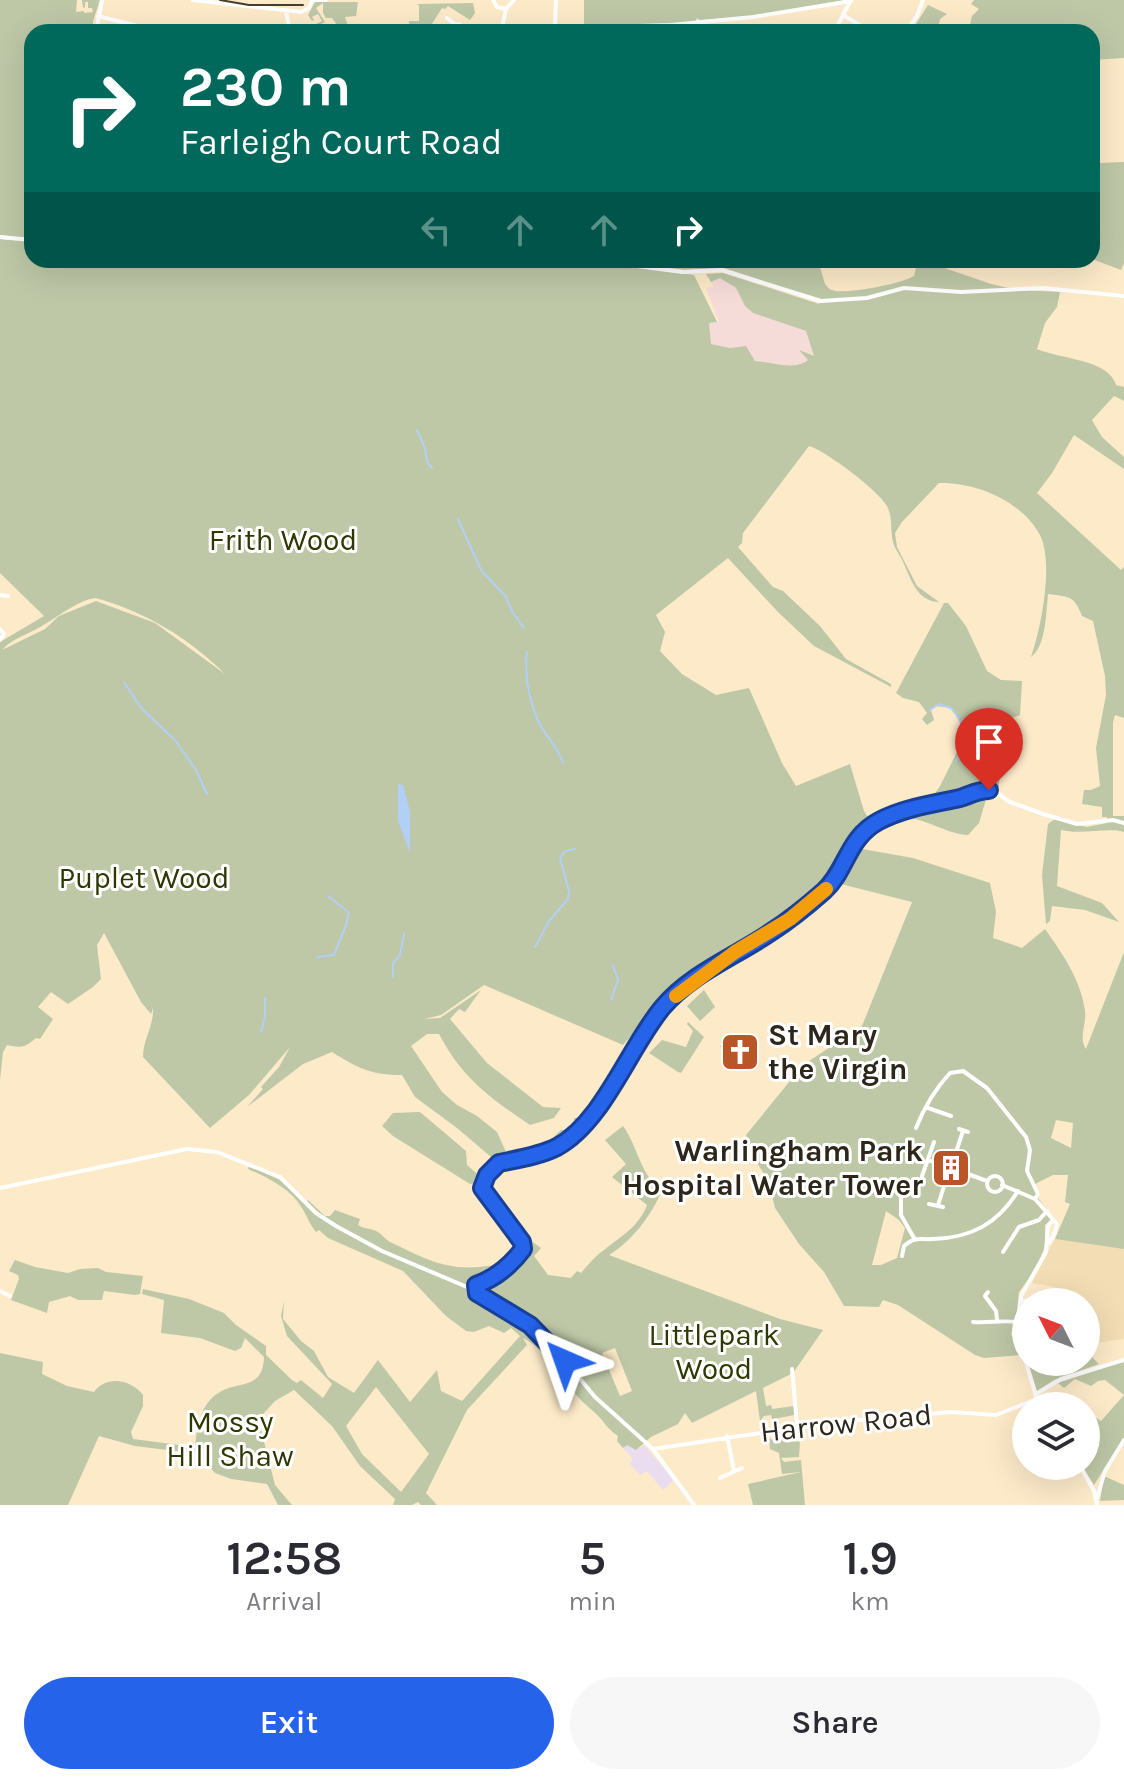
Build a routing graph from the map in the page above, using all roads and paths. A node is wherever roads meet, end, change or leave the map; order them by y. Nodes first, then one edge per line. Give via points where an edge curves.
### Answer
1 (102, 0) edge
2 (193, 0) edge
3 (312, 0) edge
4 (326, 0) edge
5 (493, 0) edge
6 (514, 0) edge
7 (556, 0) edge
8 (923, 0) edge
9 (851, 1) edge
10 (506, 9) junction
11 (286, 11) junction
12 (843, 15) junction
13 (98, 16) junction
14 (447, 18) dead end
15 (97, 24) edge
16 (130, 24) edge
17 (288, 24) edge
18 (455, 24) edge
19 (503, 24) edge
20 (555, 24) edge
21 (682, 24) edge
22 (838, 24) edge
23 (858, 24) edge
24 (912, 24) edge
25 (0, 237) edge
26 (24, 239) edge
27 (652, 268) edge
28 (1124, 296) edge
29 (0, 595) edge
30 (8, 596) dead end
31 (0, 629) edge
32 (0, 640) edge
33 (1124, 823) edge
34 (928, 1108) junction
35 (951, 1116) dead end
36 (916, 1128) dead end
37 (963, 1131) dead end
38 (934, 1142) dead end
39 (928, 1160) junction
40 (953, 1161) junction
41 (944, 1166) junction
42 (957, 1170) junction
43 (948, 1174) junction
44 (922, 1176) dead end
45 (987, 1181) junction
46 (1002, 1185) junction
47 (0, 1188) edge
48 (1018, 1191) junction
49 (901, 1195) dead end
50 (1035, 1199) junction
51 (929, 1204) dead end
52 (1047, 1211) junction
53 (914, 1238) junction
54 (1003, 1252) dead end
55 (902, 1256) dead end
56 (476, 1285) junction
57 (467, 1287) junction
58 (1027, 1288) edge
59 (0, 1291) edge
60 (477, 1293) junction
61 (984, 1295) dead end
62 (10, 1296) dead end
63 (997, 1320) junction
64 (1012, 1321) edge
65 (973, 1322) dead end
66 (1124, 1360) edge
67 (792, 1369) dead end
68 (1042, 1392) edge
69 (1012, 1407) edge
70 (797, 1425) junction
71 (729, 1436) junction
72 (1124, 1440) edge
73 (653, 1449) junction
74 (742, 1468) dead end
75 (734, 1471) junction
76 (720, 1478) dead end
77 (1088, 1480) edge
78 (1097, 1498) junction
79 (694, 1505) edge
80 (1097, 1505) edge

1 - 13 street
2 - 11 street
3 - 4 street
3 - 11 street via 304,12
5 - 10 street
6 - 10 street
7 - 20 street
8 - 24 street
9 - 12 street
9 - 21 street
10 - 19 street
11 - 17 street
12 - 22 street
12 - 23 street
13 - 15 street
13 - 16 street
14 - 18 street
25 - 26 street
27 - 28 street via 722,270 821,301 867,298 904,288 1043,288
29 - 30 street
31 - 32 street
33 - 56 street via 1077,824 982,790 870,826 844,856 834,881 814,899 662,1008 577,1131 550,1150 493,1168 482,1188 523,1249 510,1265
34 - 35 street
34 - 36 street
34 - 50 street via 935,1089 953,1071 963,1071 987,1088 1026,1137
37 - 40 street
38 - 39 street
39 - 41 street
39 - 44 street
40 - 41 street via 946,1159
40 - 42 street via 959,1163
41 - 43 street via 942,1172
42 - 43 street via 955,1177
42 - 45 street
43 - 51 street via 940,1206
45 - 46 street via 997,1176
45 - 46 street via 993,1191
46 - 48 street
47 - 57 street via 168,1151 210,1150 280,1177 316,1213 363,1242
48 - 50 street
48 - 53 street via 994,1222 979,1230 958,1237
49 - 53 street via 901,1215
50 - 52 street
52 - 54 street via 1019,1227
52 - 58 street via 1052,1221 1047,1245
53 - 55 street
56 - 57 street
56 - 60 street
57 - 60 street
59 - 62 street
60 - 73 street via 542,1335 595,1397
61 - 63 street
63 - 64 street
63 - 65 street
66 - 68 street, Harrow Road via 1061,1379
67 - 70 street
69 - 70 street, Harrow Road via 996,1415 925,1413
70 - 71 street, Harrow Road
71 - 73 street, Harrow Road
71 - 75 street
72 - 78 street via 1099,1482
73 - 79 street
74 - 75 street
75 - 76 street
77 - 78 street
78 - 80 street

